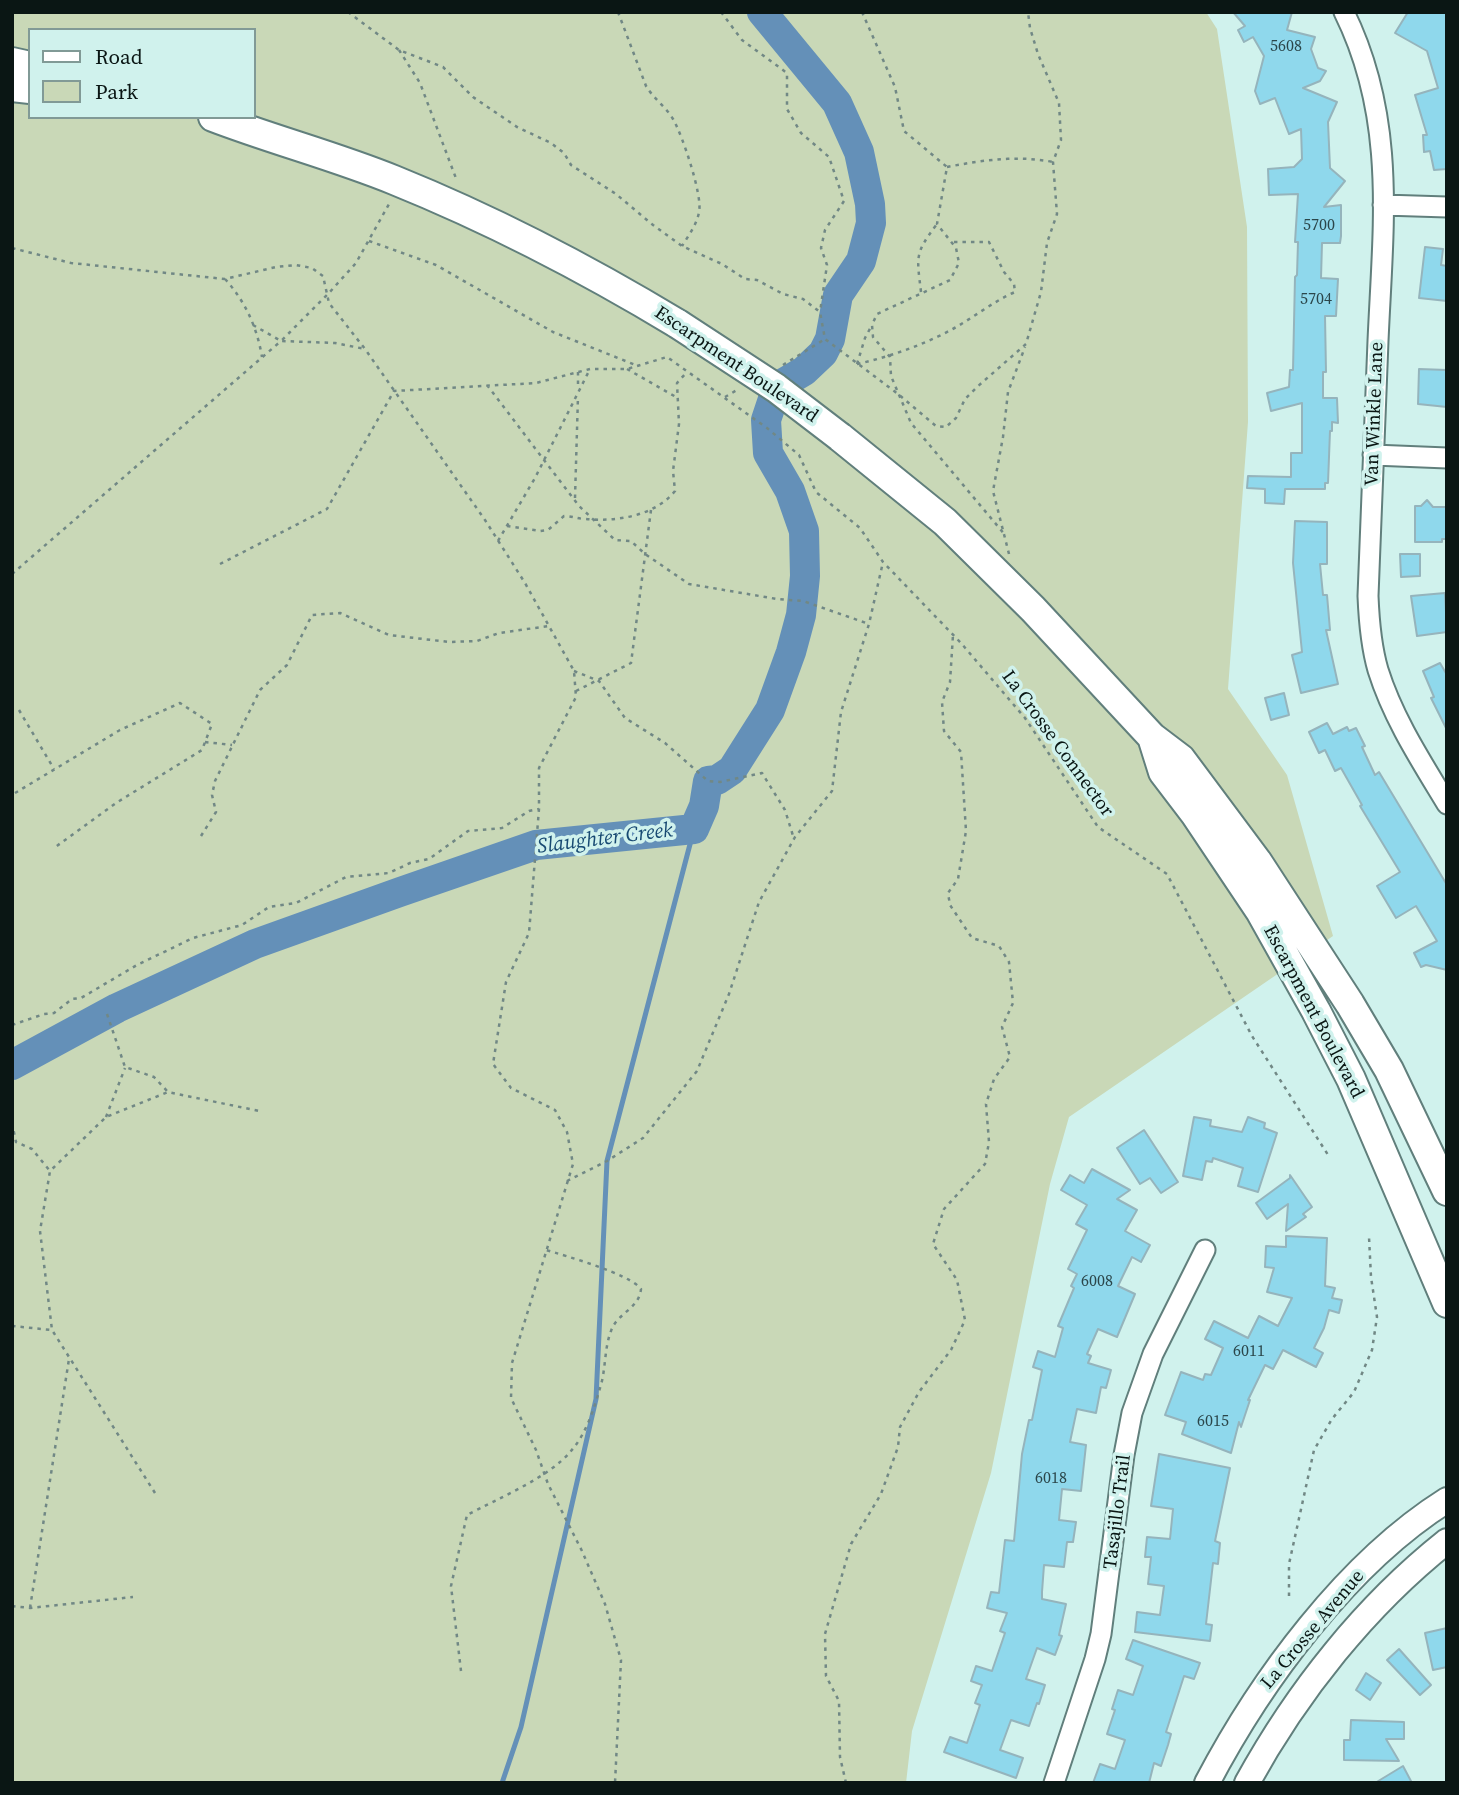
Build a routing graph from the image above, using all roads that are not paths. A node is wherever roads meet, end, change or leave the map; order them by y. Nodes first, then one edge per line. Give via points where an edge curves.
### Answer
1 (1345, 12) edge
2 (223, 121) edge
3 (1384, 205) junction
4 (1447, 207) edge
5 (1373, 455) junction
6 (1447, 458) edge
7 (1152, 737) junction
8 (1447, 804) edge
9 (1447, 1191) edge
10 (1205, 1250) dead end
11 (1447, 1303) edge
12 (1447, 1500) edge
13 (1447, 1541) edge
14 (1054, 1783) edge
15 (1207, 1783) edge
16 (1247, 1783) edge

1 - 3 street, Van Winkle Lane via 1377,109
2 - 7 main road, Escarpment Boulevard, bridge via 394,180 552,252 678,324 776,388 945,523
3 - 4 street
3 - 5 street, Van Winkle Lane
5 - 6 street
5 - 8 street, Van Winkle Lane via 1368,596 1372,645 1393,710
7 - 9 main road, Escarpment Boulevard via 1181,759 1308,938 1389,1070
7 - 11 main road, Escarpment Boulevard via 1163,772 1260,911 1316,1010 1351,1079
10 - 14 street, Tasajillo Trail via 1153,1354 1132,1413 1101,1634
12 - 15 street, La Crosse Avenue via 1374,1559 1307,1631 1250,1708
13 - 16 street, La Crosse Avenue via 1406,1575 1345,1640 1284,1722

